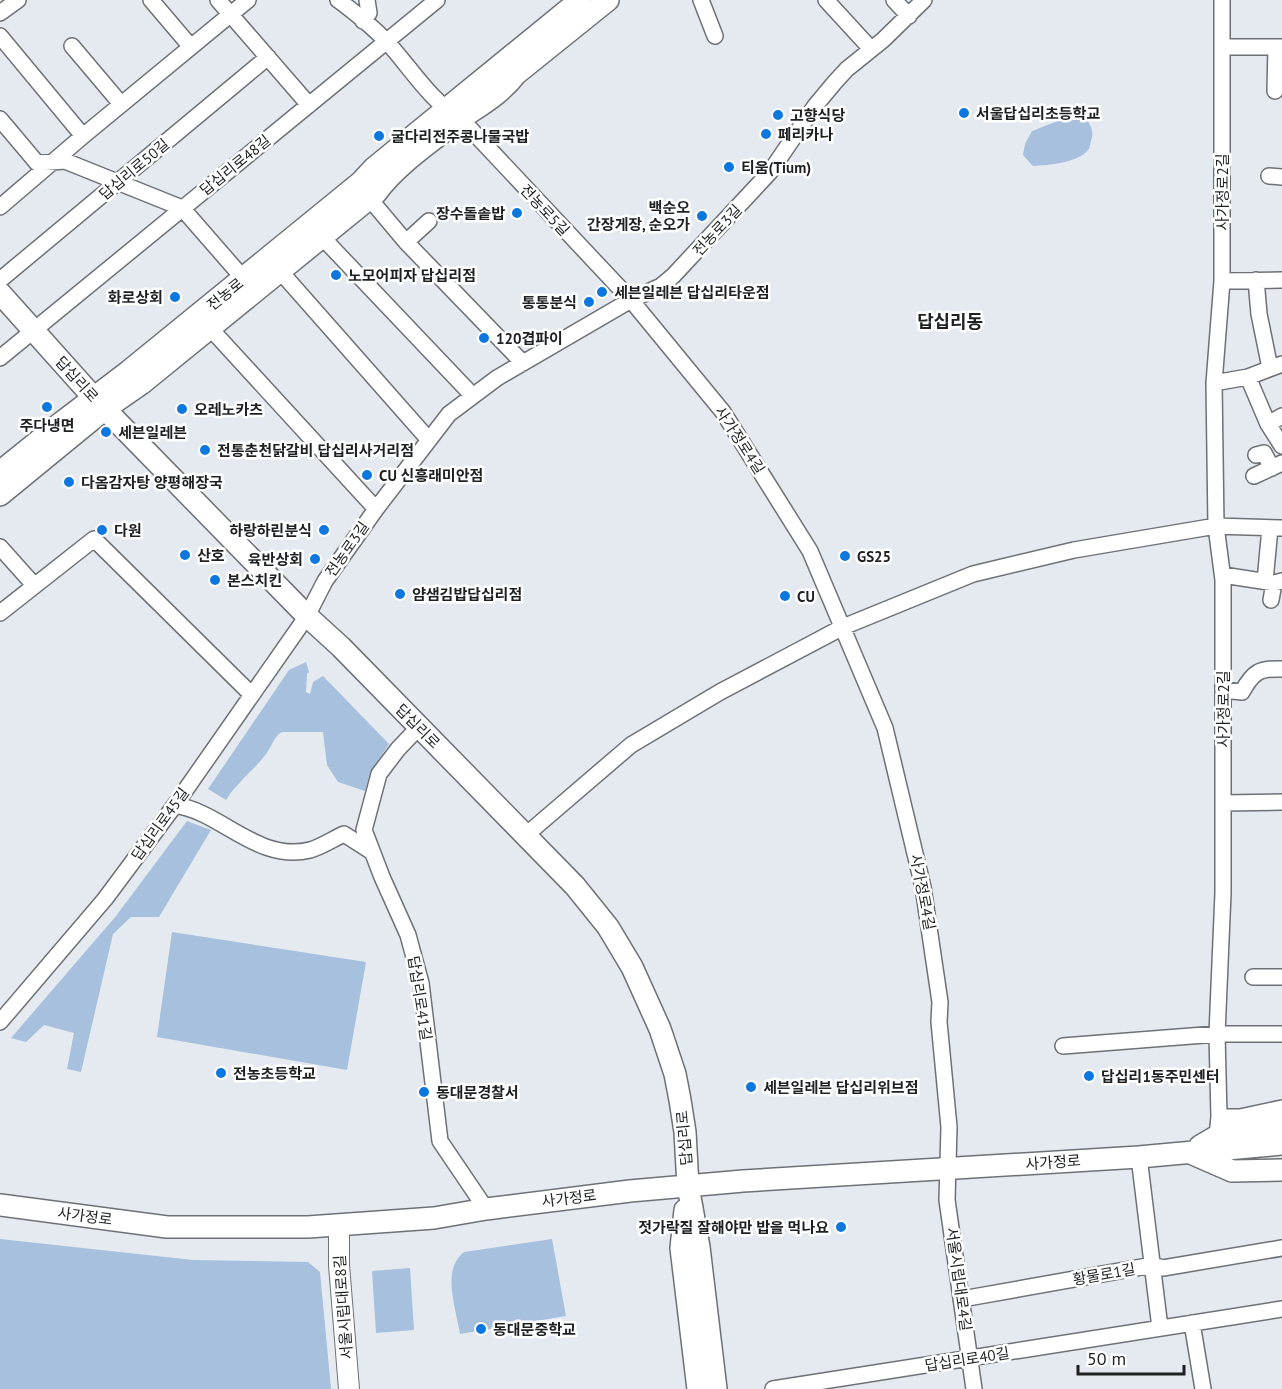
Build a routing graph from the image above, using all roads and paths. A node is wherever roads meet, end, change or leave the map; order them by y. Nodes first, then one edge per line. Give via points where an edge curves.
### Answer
1 (18, 0) edge
2 (151, 0) edge
3 (218, 0) edge
4 (248, 0) edge
5 (338, 0) edge
6 (367, 0) edge
7 (437, 0) edge
8 (580, 0) edge
9 (608, 0) edge
10 (701, 0) edge
11 (826, 0) edge
12 (894, 0) edge
13 (924, 0) edge
14 (1222, 0) edge
15 (0, 13) edge
16 (230, 14) junction
17 (909, 16) junction
18 (363, 21) junction
19 (0, 36) edge
20 (715, 36) dead end
21 (386, 40) junction
22 (72, 46) dead end
23 (191, 47) junction
24 (1221, 47) junction
25 (1279, 47) edge
26 (871, 50) junction
27 (268, 57) junction
28 (1275, 91) dead end
29 (121, 104) junction
30 (309, 105) junction
31 (453, 115) junction
32 (0, 119) edge
33 (82, 136) junction
34 (52, 162) junction
35 (117, 183) junction
36 (369, 198) junction
37 (0, 207) edge
38 (182, 208) junction
39 (429, 221) dead end
40 (321, 236) junction
41 (406, 242) junction
42 (280, 271) junction
43 (243, 279) junction
44 (0, 280) edge
45 (1256, 280) junction
46 (1282, 280) edge
47 (1222, 281) junction
48 (0, 293) edge
49 (631, 300) junction
50 (209, 327) junction
51 (33, 330) junction
52 (0, 358) edge
53 (523, 363) junction
54 (1276, 366) edge
55 (1248, 377) junction
56 (1214, 383) junction
57 (473, 396) junction
58 (99, 403) junction
59 (1282, 416) edge
60 (1268, 424) junction
61 (429, 440) junction
62 (1282, 446) edge
63 (1256, 455) dead end
64 (1277, 465) edge
65 (0, 472) edge
66 (1254, 476) dead end
67 (0, 495) edge
68 (376, 508) junction
69 (1216, 526) junction
70 (1276, 528) edge
71 (0, 547) edge
72 (1222, 575) junction
73 (1274, 582) edge
74 (34, 585) junction
75 (1271, 600) dead end
76 (0, 613) edge
77 (307, 616) junction
78 (843, 627) junction
79 (1282, 669) edge
80 (1223, 690) junction
81 (252, 695) junction
82 (419, 727) junction
83 (1282, 802) edge
84 (1223, 803) junction
85 (175, 805) junction
86 (526, 835) junction
87 (372, 852) junction
88 (1252, 977) dead end
89 (1282, 977) edge
90 (0, 1022) edge
91 (1217, 1034) junction
92 (1282, 1034) edge
93 (1063, 1046) dead end
94 (1282, 1108) edge
95 (1282, 1123) edge
96 (1218, 1126) junction
97 (1282, 1144) edge
98 (1189, 1152) junction
99 (1139, 1157) junction
100 (948, 1169) junction
101 (1282, 1170) edge
102 (688, 1186) junction
103 (0, 1205) edge
104 (486, 1209) junction
105 (339, 1226) junction
106 (1282, 1248) edge
107 (1153, 1265) junction
108 (962, 1299) junction
109 (1282, 1309) edge
110 (1192, 1323) junction
111 (1160, 1328) junction
112 (969, 1359) junction
113 (349, 1389) edge
114 (698, 1389) edge
115 (716, 1389) edge
116 (774, 1389) edge
117 (974, 1389) edge
118 (1203, 1389) edge

1 - 15 street
2 - 23 street
3 - 16 street
4 - 16 street
5 - 18 street
6 - 18 street via 369,13
7 - 21 street, 답십리로48길
8 - 31 main road, 전농로
9 - 31 main road, 전농로 via 516,74 507,87 483,106
10 - 20 street
11 - 26 street
12 - 17 street
13 - 17 street, 전농로3길
14 - 24 street, 사가정로2길
16 - 23 street
16 - 27 street
17 - 26 street, 전농로3길
18 - 21 street
19 - 33 street
21 - 30 street, 답십리로48길
21 - 31 street
22 - 29 street
23 - 29 street
24 - 25 street
24 - 47 street, 사가정로2길
25 - 28 street
26 - 49 street, 전농로3길 via 835,82 770,172 696,253 661,286
27 - 30 street
27 - 35 street, 답십리로50길
29 - 33 street
30 - 38 street, 답십리로48길
31 - 36 main road, 전농로
31 - 43 main road, 전농로 via 374,168 361,183
31 - 49 street, 전농로5길
32 - 34 street via 36,163
33 - 34 street
34 - 35 street via 65,161
34 - 37 street
35 - 38 street
35 - 44 street, 답십리로50길
36 - 40 main road, 전농로
36 - 41 street
38 - 43 street
38 - 51 street, 답십리로48길
39 - 41 street
40 - 42 main road, 전농로
40 - 57 street
41 - 53 street
42 - 50 main road, 전농로
42 - 61 street
43 - 58 main road, 전농로
45 - 46 street
45 - 47 street
45 - 54 street via 1259,314
47 - 56 street, 사가정로2길
48 - 51 main road, 답십리로
49 - 53 street, 전농로3길
49 - 78 street, 사가정로4길 via 723,412 810,550
50 - 58 main road, 전농로 via 141,384
50 - 68 street, 전농로
51 - 52 street
51 - 58 main road, 답십리로
53 - 57 street, 전농로3길
54 - 55 street
55 - 56 street
55 - 60 street
56 - 69 street, 사가정로2길
57 - 61 street, 전농로3길 via 449,414
58 - 65 main road, 전농로
58 - 67 main road, 전농로
58 - 77 main road, 답십리로
59 - 60 street
60 - 62 street
61 - 68 street, 전농로3길
63 - 64 street via 1264,453
64 - 66 street
68 - 77 street, 전농로3길
69 - 70 street
69 - 72 street, 사가정로2길
69 - 78 street via 1074,550 973,574
70 - 73 street
71 - 74 street
72 - 73 street
72 - 80 street, 사가정로2길
73 - 75 street
74 - 76 street
74 - 81 street via 94,538
77 - 81 street, 답십리로45길
77 - 82 main road, 답십리로
78 - 86 street via 720,692 631,745
78 - 100 street, 사가정로4길 via 885,728 923,887 940,1002 949,1127
79 - 80 street via 1266,669 1251,675 1244,699
80 - 84 street, 사가정로2길
81 - 85 street, 답십리로45길
82 - 86 main road, 답십리로
82 - 87 street, 답십리로41길 via 379,774 364,830
83 - 84 street
84 - 91 street, 사가정로2길
85 - 87 street via 191,807 260,846 288,853 311,850 344,834
85 - 90 street, 답십리로45길 via 105,899
86 - 102 main road, 답십리로 via 608,927 644,990 675,1074 685,1132
87 - 104 street, 답십리로41길 via 408,935 421,983 440,1141
88 - 89 street
91 - 92 street
91 - 93 street
91 - 96 street, 사가정로2길
94 - 96 street
95 - 96 main road
96 - 98 main road
97 - 98 main road, 사가정로
98 - 99 main road, 사가정로
98 - 101 main road via 1232,1171
99 - 100 main road, 사가정로
99 - 107 street
100 - 102 main road, 사가정로
100 - 108 street, 서울시립대로4길 via 947,1200
102 - 104 main road, 사가정로
102 - 114 main road, 답십리로 via 681,1248
102 - 115 main road, 답십리로
103 - 105 main road, 사가정로 via 167,1227
104 - 105 main road, 사가정로
105 - 113 street, 서울시립대로8길
106 - 107 street, 황물로1길 via 1163,1268
107 - 108 street, 황물로1길
107 - 111 street
108 - 112 street, 서울시립대로4길
109 - 110 street, 답십리로40길
110 - 111 street, 답십리로40길
110 - 118 street
111 - 112 street, 답십리로40길
112 - 116 street, 답십리로40길
112 - 117 street, 서울시립대로4길

